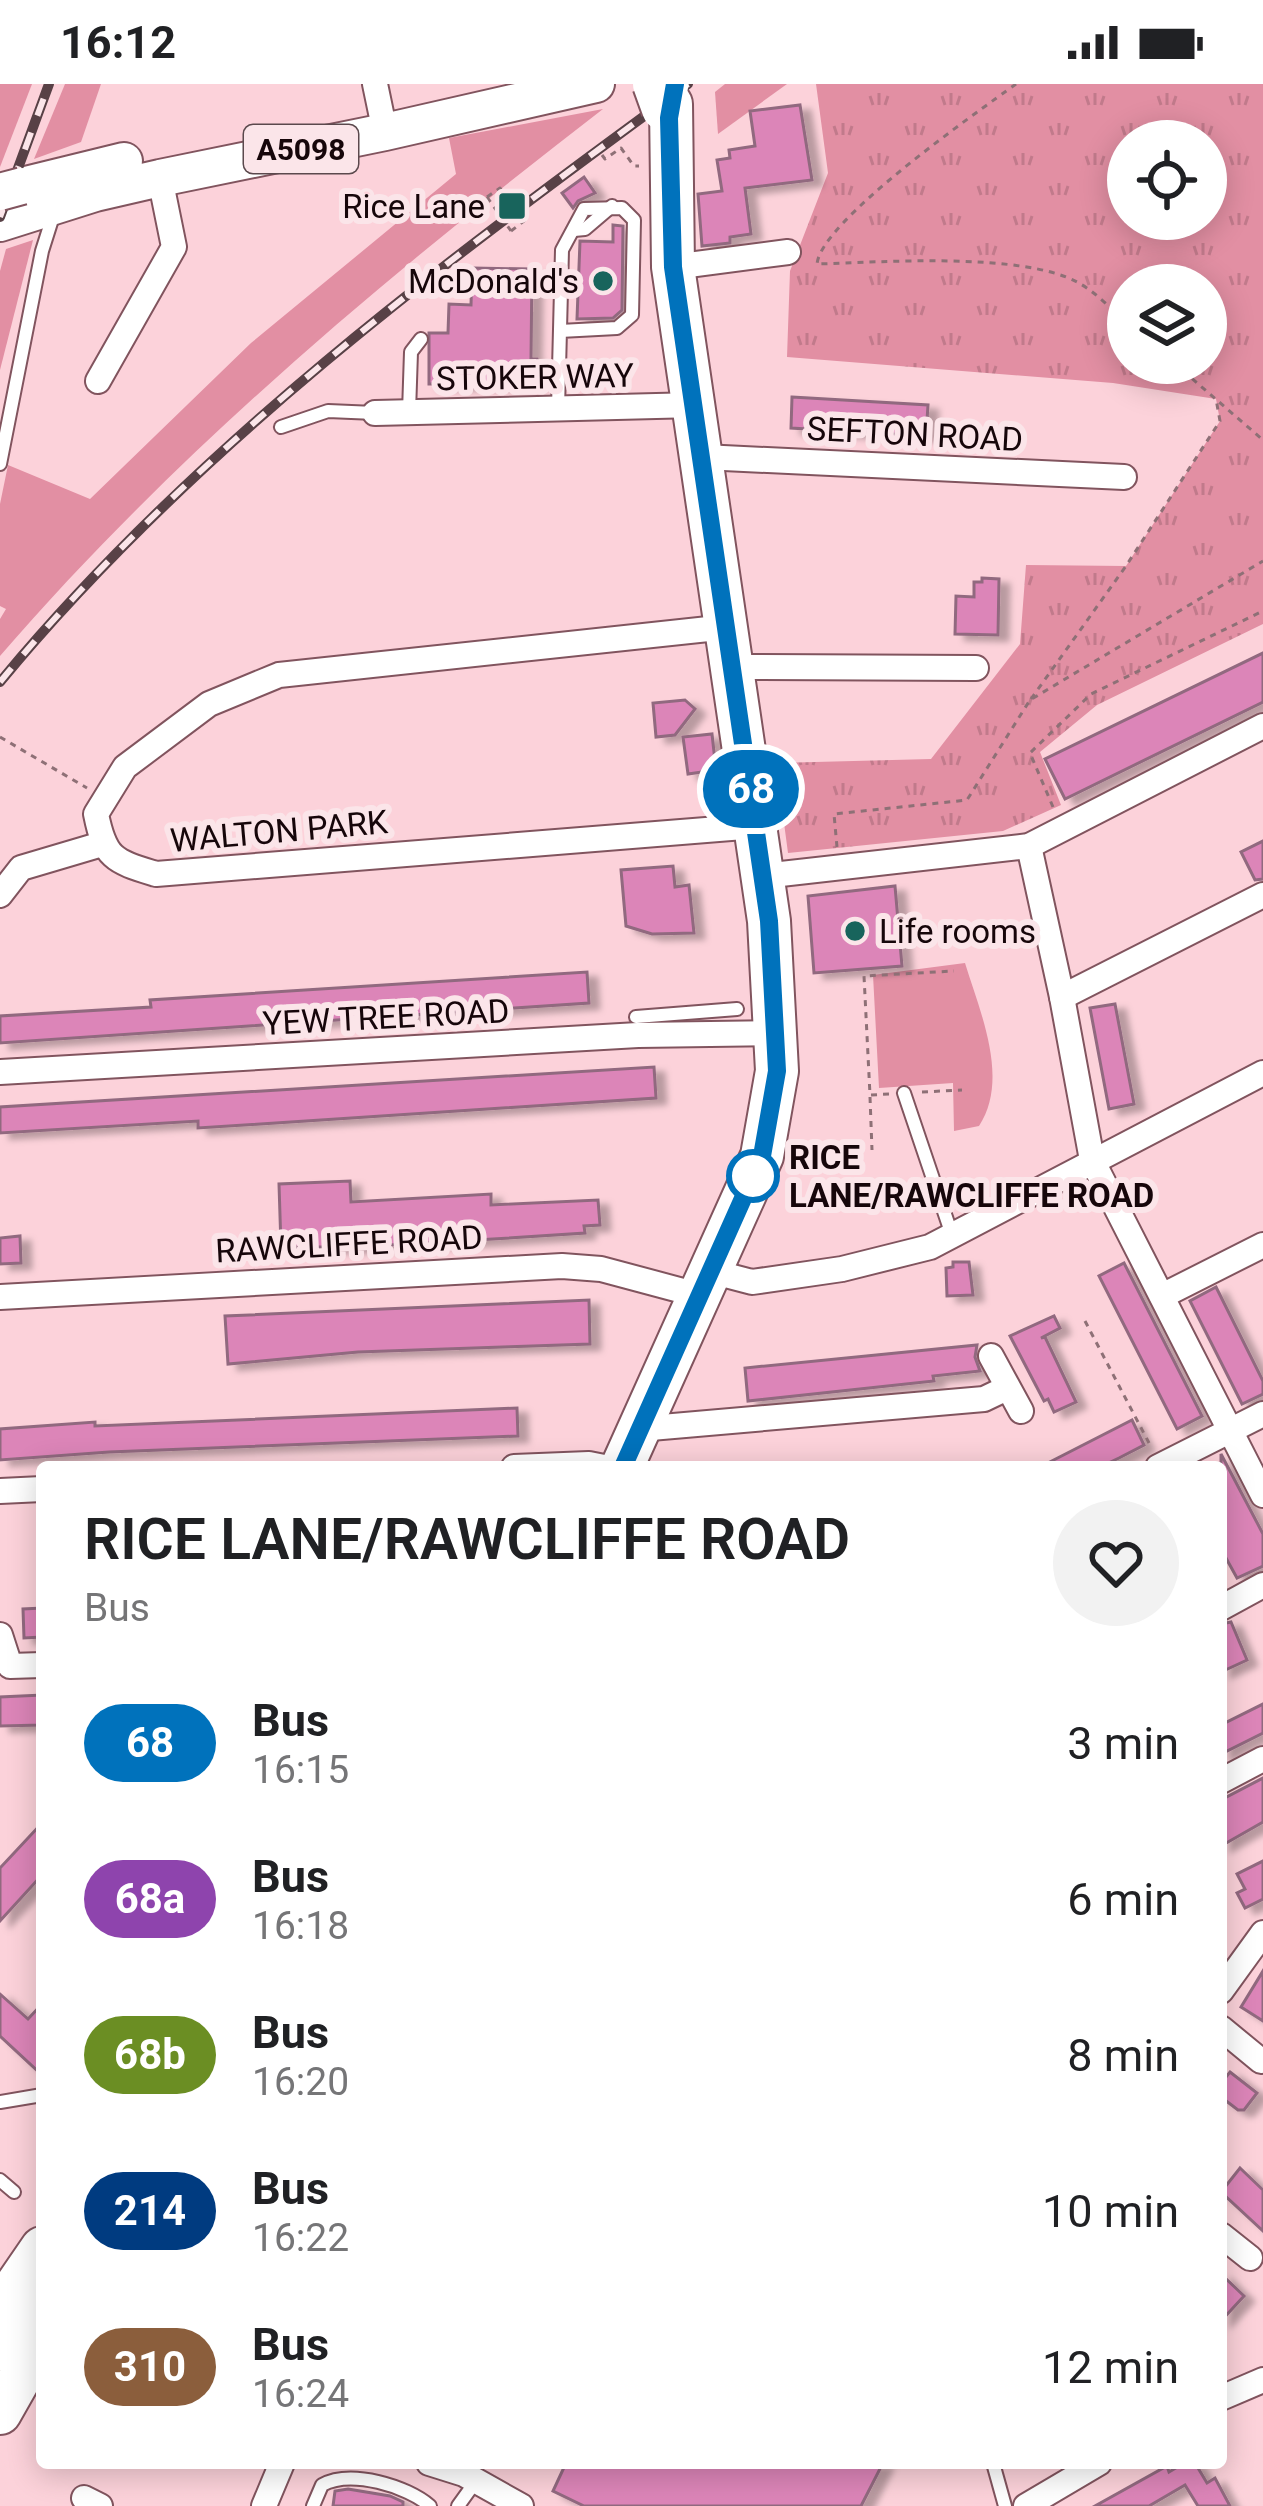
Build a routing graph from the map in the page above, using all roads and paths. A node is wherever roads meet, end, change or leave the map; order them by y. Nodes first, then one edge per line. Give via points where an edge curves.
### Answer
1 (493, 84) edge
2 (596, 84) edge
3 (1016, 84) edge
4 (666, 100) edge
5 (380, 108) edge
6 (602, 155) dead end
7 (634, 166) dead end
8 (160, 178) junction
9 (62, 190) junction
10 (504, 194) dead end
11 (8, 205) edge
12 (520, 215) dead end
13 (788, 251) dead end
14 (673, 267) junction
15 (1107, 306) edge
16 (560, 331) junction
17 (421, 339) dead end
18 (19, 373) junction
19 (98, 381) dead end
20 (1198, 384) edge
21 (1216, 399) junction
22 (696, 405) junction
23 (558, 410) junction
24 (375, 412) joint
25 (409, 412) junction
26 (0, 423) edge
27 (281, 427) dead end
28 (1263, 440) edge
29 (703, 457) junction
30 (0, 464) edge
31 (1124, 477) dead end
32 (1263, 561) edge
33 (1263, 611) edge
34 (730, 647) junction
35 (976, 668) dead end
36 (1030, 700) junction
37 (1263, 725) edge
38 (0, 737) edge
39 (105, 799) junction
40 (756, 826) junction
41 (1063, 830) junction
42 (102, 844) junction
43 (1029, 846) junction
44 (839, 868) junction
45 (763, 876) junction
46 (0, 895) edge
47 (1263, 895) edge
48 (954, 970) dead end
49 (1062, 997) junction
50 (737, 1009) dead end
51 (636, 1017) dead end
52 (777, 1033) junction
53 (0, 1072) edge
54 (1263, 1073) edge
55 (962, 1090) dead end
56 (904, 1093) junction
57 (870, 1095) junction
58 (872, 1150) dead end
59 (1092, 1160) junction
60 (952, 1235) junction
61 (1263, 1246) edge
62 (704, 1283) junction
63 (1162, 1295) junction
64 (0, 1297) edge
65 (1085, 1321) dead end
66 (992, 1356) dead end
67 (1007, 1388) junction
68 (1021, 1411) dead end
69 (1263, 1414) edge
70 (1230, 1431) junction
71 (631, 1448) edge
72 (1156, 1461) edge
73 (1169, 1461) edge
74 (36, 1489) edge
75 (0, 1491) edge
76 (1263, 1495) edge
77 (1263, 1585) edge
78 (1227, 1605) edge
79 (0, 1635) edge
80 (36, 1665) edge
81 (1263, 1759) edge
82 (1227, 1777) edge
83 (1263, 1934) edge
84 (1227, 1982) edge
85 (1227, 2034) edge
86 (1261, 2061) edge
87 (36, 2096) edge
88 (0, 2102) edge
89 (0, 2180) edge
90 (14, 2192) dead end
91 (1227, 2244) edge
92 (1250, 2258) dead end
93 (36, 2272) edge
94 (36, 2304) edge
95 (20, 2335) edge
96 (1263, 2380) edge
97 (1227, 2395) edge
98 (0, 2413) edge
99 (279, 2469) edge
100 (446, 2469) edge
101 (995, 2469) edge
102 (1090, 2469) edge
103 (477, 2480) junction
104 (263, 2506) edge
105 (314, 2506) edge
106 (430, 2506) edge
107 (458, 2506) edge
108 (521, 2506) edge
109 (1004, 2506) edge
110 (1026, 2506) edge

1 - 5 main road, A5098
2 - 5 main road, A5098
3 - 15 path via 857,209 818,251 817,264 943,261 1047,271 1080,283
4 - 14 highway
5 - 8 main road, A5098
5 - 9 main road, A5098
6 - 7 path via 621,148
8 - 9 main road, A5098
8 - 19 street via 174,248
9 - 11 main road, A5098
9 - 18 lane
10 - 12 path, bridge via 500,188 487,196 511,231 524,221
13 - 14 street
14 - 22 highway
16 - 16 lane via 616,328 632,315 634,220 622,208 584,209 562,250
16 - 23 lane
17 - 25 lane via 410,352
18 - 26 lane
18 - 30 lane
20 - 21 path
21 - 28 path
21 - 36 path via 1220,421
22 - 23 street, STOKER WAY
22 - 29 highway
23 - 25 street, STOKER WAY
24 - 25 street, STOKER WAY
24 - 27 lane via 328,411
29 - 31 street, SEFTON ROAD
29 - 34 highway
32 - 36 path
33 - 41 path via 1091,694 1030,753
34 - 35 street
34 - 39 street via 279,675 208,704 124,767
34 - 40 highway
36 - 44 path via 967,800 834,814
37 - 41 street
38 - 39 path
39 - 42 street via 96,814
40 - 42 street, WALTON PARK via 157,874 118,862
40 - 45 highway
41 - 43 street
42 - 46 street via 22,868
43 - 44 street
43 - 49 street
44 - 45 street
45 - 52 highway
47 - 49 street
48 - 57 path via 864,976
49 - 59 street
50 - 51 lane
52 - 53 street, YEW TREE ROAD
52 - 62 highway via 766,1144
54 - 59 street, RAWCLIFFE ROAD
55 - 56 path
56 - 57 path
56 - 60 lane
57 - 58 path
59 - 60 street, RAWCLIFFE ROAD
59 - 63 street
60 - 62 street, RAWCLIFFE ROAD via 800,1276
61 - 63 street
62 - 64 street, RAWCLIFFE ROAD via 562,1266
62 - 71 highway
63 - 70 street
65 - 72 path
66 - 67 street
67 - 68 street
67 - 71 street via 984,1399
69 - 70 street
70 - 73 street
70 - 76 street
74 - 75 street
77 - 78 street
79 - 80 street via 10,1666
81 - 82 street
83 - 84 street
85 - 86 street
87 - 88 lane
89 - 90 lane
91 - 92 street
93 - 95 highway
94 - 95 street
95 - 98 highway
96 - 97 street
99 - 104 street
100 - 103 street
101 - 109 lane
102 - 110 street
103 - 107 lane
103 - 108 street
105 - 106 lane via 322,2485 341,2478 409,2490

